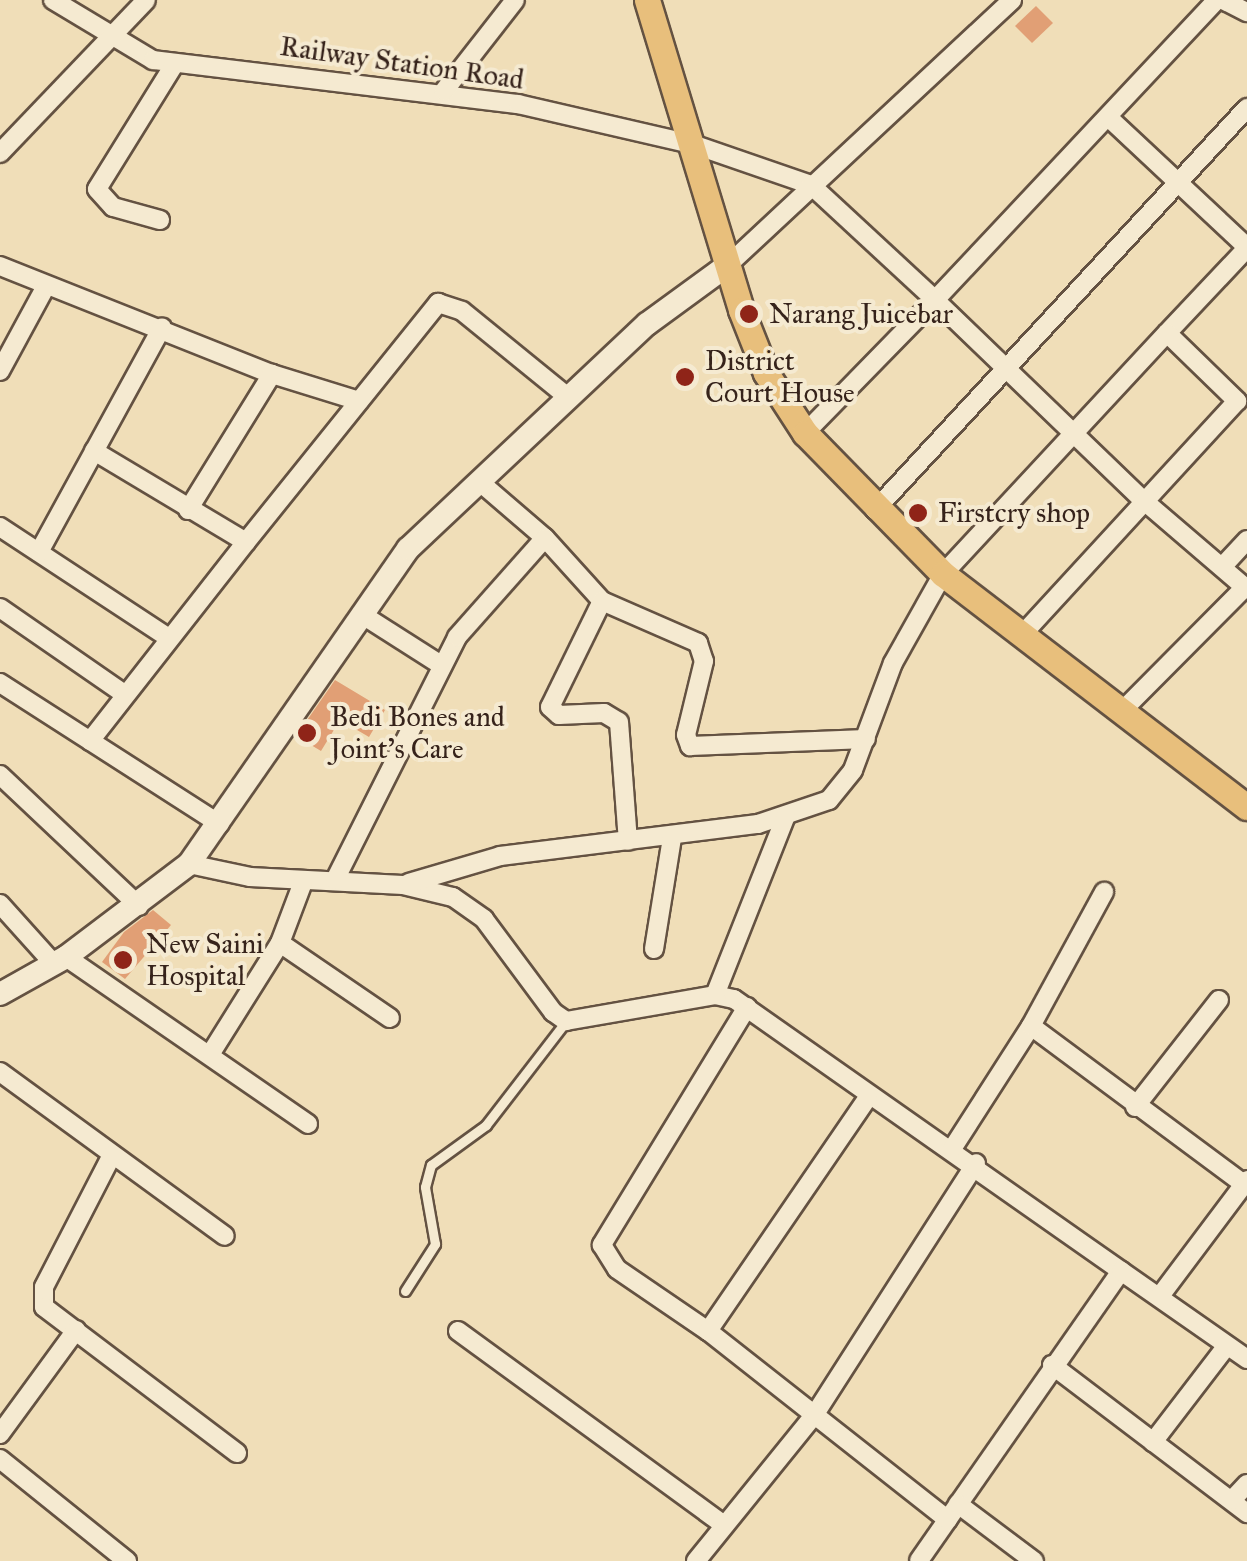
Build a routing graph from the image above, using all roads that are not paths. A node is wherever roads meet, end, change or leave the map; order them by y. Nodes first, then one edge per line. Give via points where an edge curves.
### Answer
1 (53, 0) edge
2 (146, 0) edge
3 (516, 0) edge
4 (647, 0) edge
5 (1012, 0) edge
6 (1220, 0) edge
7 (1247, 12) edge
8 (106, 36) junction
9 (174, 62) junction
10 (444, 90) junction
11 (1247, 108) edge
12 (1108, 117) junction
13 (694, 145) junction
14 (0, 153) edge
15 (1178, 182) junction
16 (810, 184) junction
17 (160, 220) dead end
18 (1247, 248) edge
19 (729, 264) junction
20 (0, 266) edge
21 (46, 286) junction
22 (935, 300) junction
23 (162, 327) junction
24 (1167, 333) junction
25 (1008, 366) junction
26 (0, 371) edge
27 (272, 374) junction
28 (568, 397) junction
29 (1244, 400) edge
30 (359, 401) junction
31 (805, 434) junction
32 (1074, 434) junction
33 (94, 451) junction
34 (480, 482) junction
35 (1143, 500) junction
36 (188, 510) junction
37 (875, 510) junction
38 (0, 527) edge
39 (545, 538) junction
40 (1247, 540) edge
41 (246, 542) junction
42 (39, 552) junction
43 (1222, 567) junction
44 (944, 574) junction
45 (1246, 588) edge
46 (602, 602) junction
47 (0, 608) edge
48 (361, 614) junction
49 (1022, 635) junction
50 (169, 638) junction
51 (440, 665) junction
52 (0, 683) edge
53 (124, 694) junction
54 (1122, 711) junction
55 (866, 739) junction
56 (90, 741) junction
57 (0, 775) edge
58 (1243, 795) edge
59 (786, 816) junction
60 (220, 824) junction
61 (672, 838) junction
62 (628, 841) junction
63 (189, 864) junction
64 (334, 880) junction
65 (303, 882) junction
66 (403, 884) junction
67 (1104, 892) dead end
68 (0, 904) edge
69 (139, 906) junction
70 (280, 943) junction
71 (654, 949) dead end
72 (60, 960) junction
73 (0, 994) edge
74 (715, 994) junction
75 (1219, 1000) dead end
76 (747, 1007) junction
77 (390, 1018) dead end
78 (566, 1020) junction
79 (1031, 1026) junction
80 (212, 1053) junction
81 (0, 1072) edge
82 (868, 1096) junction
83 (1135, 1106) junction
84 (308, 1124) dead end
85 (952, 1149) junction
86 (112, 1155) junction
87 (976, 1163) junction
88 (1245, 1182) edge
89 (225, 1236) dead end
90 (1121, 1270) junction
91 (404, 1291) dead end
92 (1160, 1296) junction
93 (76, 1330) junction
94 (458, 1330) dead end
95 (708, 1331) junction
96 (1226, 1346) junction
97 (1247, 1360) edge
98 (1052, 1365) junction
99 (815, 1414) junction
100 (0, 1434) edge
101 (1153, 1442) junction
102 (237, 1453) dead end
103 (0, 1459) edge
104 (1247, 1484) edge
105 (1232, 1500) junction
106 (953, 1512) junction
107 (1247, 1513) edge
108 (723, 1524) junction
109 (704, 1558) edge
110 (127, 1561) edge
111 (919, 1561) edge
112 (1034, 1561) edge

1 - 8 street, Railway Station Road
2 - 8 street
3 - 10 street
4 - 13 main road
5 - 16 street
6 - 7 street
6 - 12 street
8 - 9 street, Railway Station Road via 138,54
8 - 14 street
9 - 10 street, Railway Station Road
9 - 17 street via 98,189 113,207
10 - 13 street, Railway Station Road
11 - 15 street
12 - 15 street
12 - 22 street
13 - 16 street, Railway Station Road
13 - 19 main road
15 - 18 street
15 - 25 street
16 - 19 street
16 - 22 street
18 - 24 street
19 - 28 main road via 647,324
19 - 31 main road via 766,373
20 - 21 street
21 - 23 street
21 - 26 street
22 - 25 street
22 - 31 street
23 - 27 street
23 - 33 street
24 - 29 street
24 - 32 street
25 - 32 street
25 - 37 street
27 - 30 street
27 - 36 street
28 - 30 street via 462,311 438,303
28 - 34 main road
29 - 35 street
30 - 41 street
31 - 37 main road
32 - 35 street
32 - 44 street
33 - 36 street
33 - 42 street
34 - 39 street
34 - 48 main road via 408,549
35 - 43 street
35 - 49 street
36 - 41 street
37 - 44 main road
38 - 42 street
39 - 46 street
39 - 51 street via 467,622
40 - 43 street
41 - 50 street
42 - 50 street
43 - 45 street
44 - 49 main road
44 - 55 street via 893,663
45 - 54 street
46 - 55 street via 698,643 704,661 686,735 690,746
46 - 62 street via 550,707 559,716 604,713 619,722
47 - 53 street
48 - 51 street
48 - 60 main road
49 - 54 main road
50 - 53 street
51 - 64 street
52 - 56 street
53 - 56 street
54 - 58 main road
55 - 59 street via 840,789
56 - 60 street
57 - 69 street
59 - 61 street
59 - 74 street
60 - 63 main road
61 - 62 street
61 - 71 street
62 - 66 street via 500,856
63 - 65 street
63 - 69 main road
64 - 65 street
64 - 66 street
65 - 70 street
66 - 78 street via 470,906
67 - 79 street
68 - 72 street
69 - 72 main road
70 - 77 street
70 - 80 street
72 - 73 main road
72 - 80 street
74 - 76 street
74 - 78 street
75 - 83 street
76 - 82 street
76 - 95 street via 602,1245 617,1269
78 - 91 lane via 486,1125 431,1165 425,1188 436,1244
79 - 83 street
79 - 85 street
80 - 84 street
81 - 86 street
82 - 85 street
82 - 95 street
83 - 88 street
85 - 87 street
86 - 89 street
86 - 93 street via 41,1298
87 - 90 street
87 - 99 street
88 - 92 street
90 - 92 street
90 - 98 street
92 - 96 street
93 - 100 street
93 - 102 street
94 - 108 street
95 - 99 street
96 - 97 street
96 - 101 street
98 - 101 street
98 - 106 street
99 - 106 street
99 - 108 street
101 - 105 street
103 - 110 street
104 - 105 street
105 - 107 street
106 - 111 street
106 - 112 street
108 - 109 street

